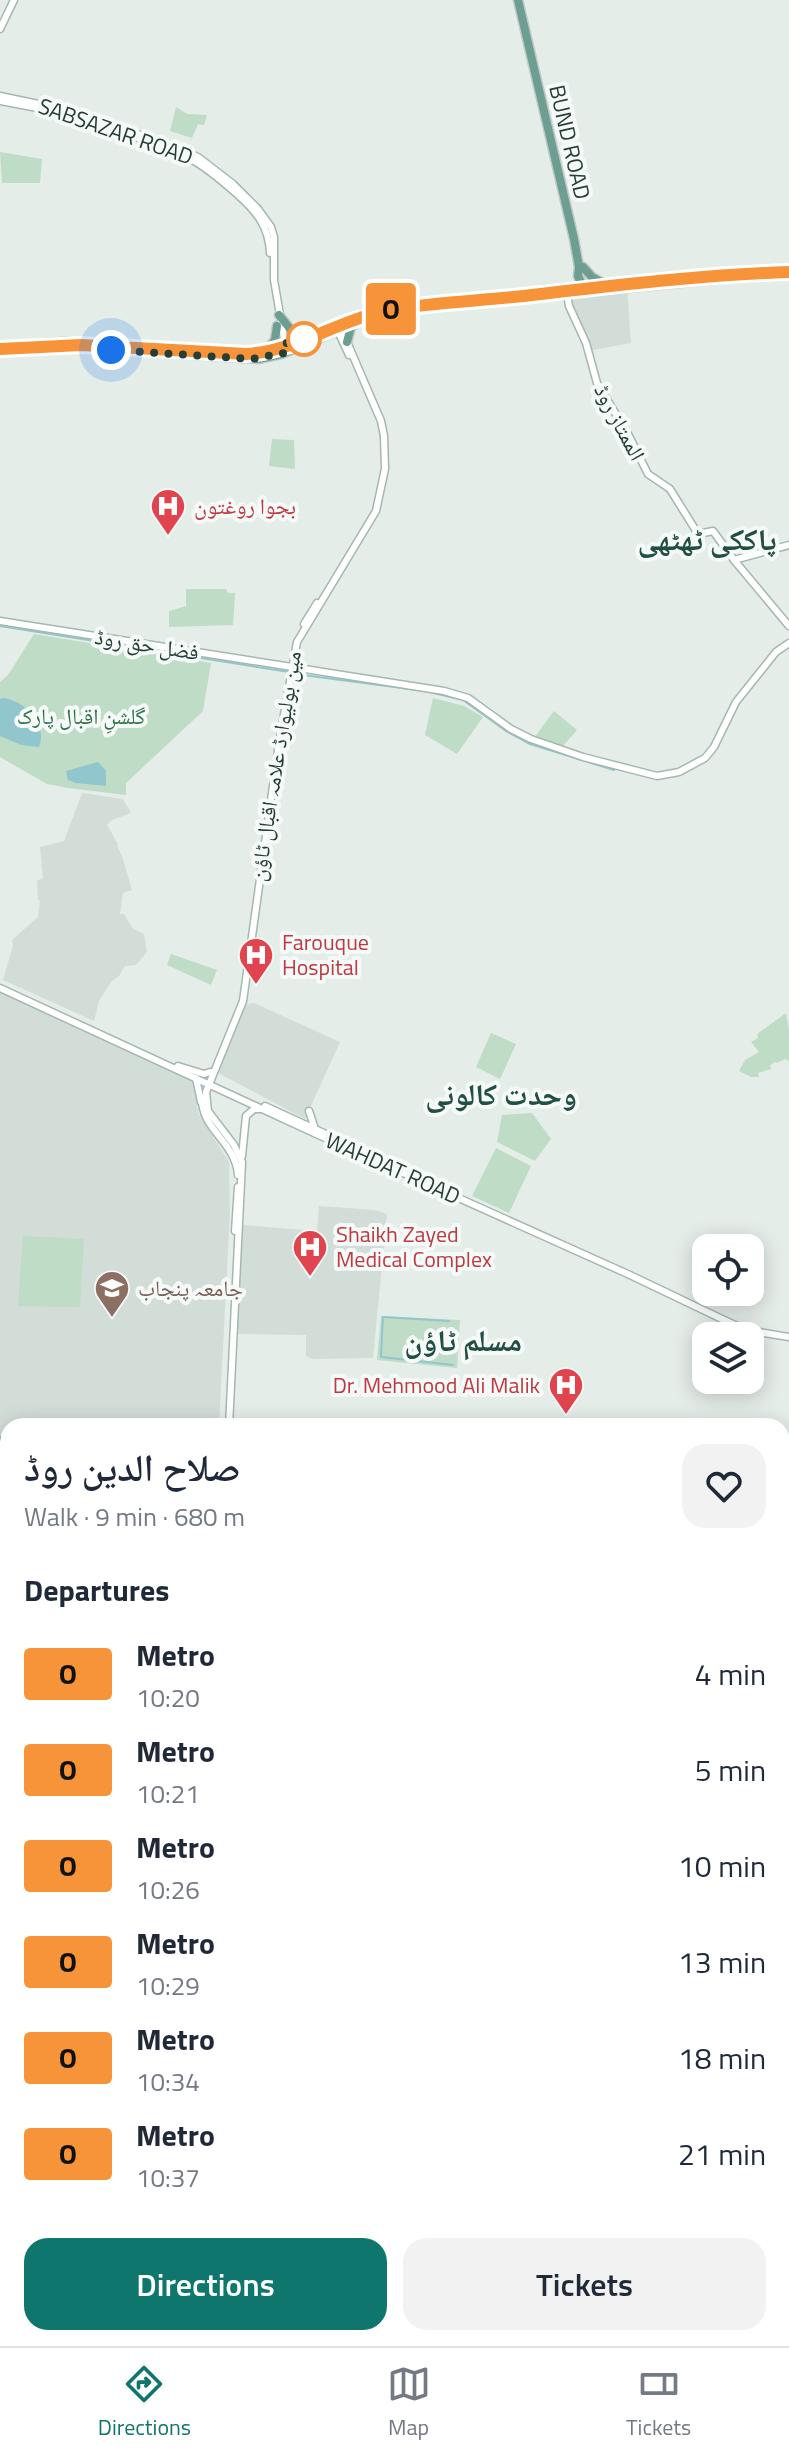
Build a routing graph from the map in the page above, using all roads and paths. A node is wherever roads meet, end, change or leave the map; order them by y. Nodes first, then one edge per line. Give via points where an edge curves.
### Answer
1 (12, 0) edge
2 (520, 0) edge
3 (0, 21) edge
4 (0, 29) edge
5 (0, 99) edge
6 (581, 268) junction
7 (789, 273) edge
8 (603, 283) junction
9 (584, 288) junction
10 (565, 291) junction
11 (364, 312) junction
12 (280, 321) junction
13 (356, 321) junction
14 (341, 332) junction
15 (320, 334) junction
16 (302, 337) junction
17 (0, 349) edge
18 (284, 349) junction
19 (267, 350) junction
20 (789, 545) edge
21 (734, 560) junction
22 (0, 621) edge
23 (789, 626) edge
24 (789, 643) edge
25 (291, 671) junction
26 (0, 986) edge
27 (136, 1048) junction
28 (196, 1077) junction
29 (208, 1079) junction
30 (202, 1105) junction
31 (263, 1107) junction
32 (309, 1111) dead end
33 (302, 1125) junction
34 (317, 1129) junction
35 (240, 1162) junction
36 (236, 1291) junction
37 (729, 1322) edge
38 (735, 1322) edge
39 (764, 1331) edge
40 (789, 1334) edge
41 (228, 1418) edge

1 - 3 main road
1 - 4 main road
2 - 6 main road, BUND ROAD
5 - 12 main road, SABSAZAR ROAD via 48,106 166,143 217,170 271,227 272,281
6 - 8 main road
6 - 9 main road, BUND ROAD
6 - 10 main road
7 - 8 main road
7 - 9 main road
8 - 9 main road
9 - 10 main road
10 - 11 main road via 386,305
10 - 13 main road via 382,312
10 - 21 main road, الممتاز روڈ via 597,383 647,472 670,489 698,534 713,531
11 - 14 main road
11 - 15 main road
12 - 16 main road via 293,339
12 - 18 main road, SABSAZAR ROAD
12 - 19 main road
13 - 14 main road
13 - 14 main road
14 - 15 main road
14 - 25 main road, مین بولیوارڈ علامہ اقبال ٹاؤن via 379,426 381,475 374,508 296,637
15 - 16 main road
15 - 18 main road
16 - 18 main road
17 - 18 main road via 88,348 252,359
17 - 19 main road via 80,342
18 - 19 main road
20 - 21 main road
21 - 23 main road
22 - 25 main road, فضل حق روڈ
24 - 25 main road, فضل حق روڈ via 736,702 701,762 657,776 531,739 478,711 468,698 444,691
25 - 29 main road, مین بولیوارڈ علامہ اقبال ٹاؤن via 243,1001
26 - 27 main road, WAHDAT ROAD
27 - 28 main road, WAHDAT ROAD
27 - 29 main road, WAHDAT ROAD
28 - 29 main road, WAHDAT ROAD
28 - 30 main road
29 - 30 main road, مین بولیوارڈ علامہ اقبال ٹاؤن
29 - 31 main road, WAHDAT ROAD
29 - 35 main road via 208,1111
30 - 35 main road via 211,1126
31 - 33 main road, WAHDAT ROAD
31 - 35 main road via 246,1116
32 - 34 main road
33 - 34 main road, WAHDAT ROAD
33 - 37 main road, WAHDAT ROAD
34 - 38 main road, WAHDAT ROAD
35 - 36 main road
35 - 36 main road
36 - 41 main road
39 - 40 main road, WAHDAT ROAD

